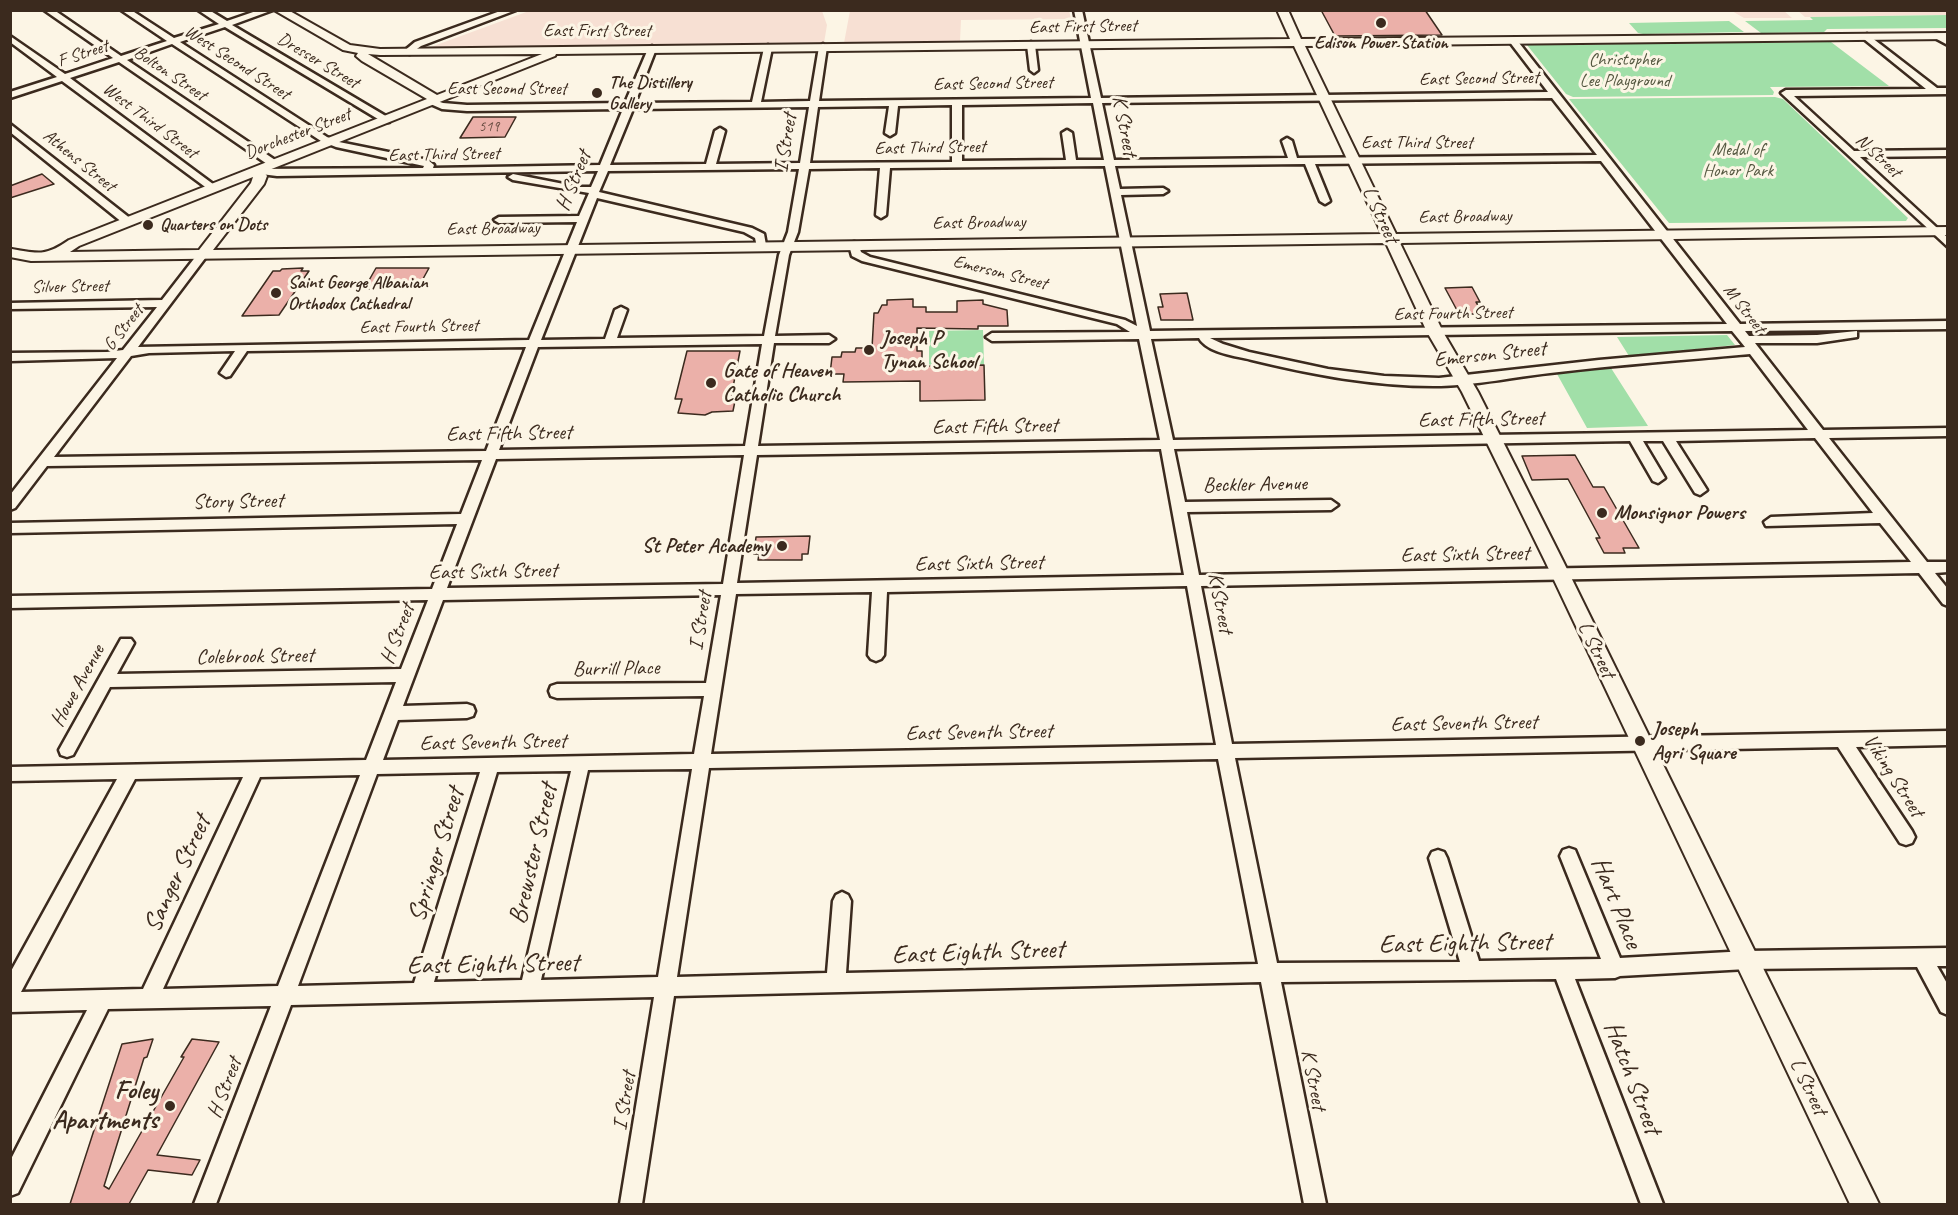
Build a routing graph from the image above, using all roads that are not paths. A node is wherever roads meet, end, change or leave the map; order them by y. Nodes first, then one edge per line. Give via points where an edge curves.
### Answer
1 (48, 10) edge
2 (125, 10) edge
3 (202, 10) edge
4 (269, 10) edge
5 (279, 10) edge
6 (512, 10) edge
7 (1078, 10) edge
8 (1282, 10) edge
9 (226, 25) junction
10 (1867, 37) junction
11 (10, 38) edge
12 (1944, 38) edge
13 (1513, 40) junction
14 (174, 42) junction
15 (1297, 43) junction
16 (1031, 45) junction
17 (1085, 45) junction
18 (823, 47) junction
19 (768, 48) junction
20 (652, 49) junction
21 (555, 50) junction
22 (364, 51) junction
23 (407, 52) junction
24 (119, 60) junction
25 (1034, 70) dead end
26 (64, 78) junction
27 (1935, 91) junction
28 (1947, 91) edge
29 (10, 95) edge
30 (1555, 95) junction
31 (1324, 97) junction
32 (1096, 100) junction
33 (434, 101) junction
34 (957, 101) junction
35 (815, 102) junction
36 (894, 102) junction
37 (756, 103) junction
38 (629, 104) junction
39 (386, 120) junction
40 (10, 127) edge
41 (720, 131) dead end
42 (890, 133) dead end
43 (1067, 133) dead end
44 (1287, 141) dead end
45 (331, 142) junction
46 (1947, 153) edge
47 (1852, 154) junction
48 (1604, 158) junction
49 (1293, 160) junction
50 (1308, 160) junction
51 (1354, 160) junction
52 (1071, 163) junction
53 (1108, 163) junction
54 (274, 164) junction
55 (957, 164) junction
56 (885, 165) junction
57 (805, 166) junction
58 (710, 167) junction
59 (604, 168) junction
60 (257, 171) junction
61 (427, 172) junction
62 (469, 172) junction
63 (212, 187) junction
64 (1163, 191) dead end
65 (594, 192) junction
66 (1114, 192) junction
67 (1325, 201) dead end
68 (881, 215) dead end
69 (583, 219) junction
70 (499, 220) dead end
71 (127, 221) junction
72 (1940, 231) edge
73 (1663, 234) junction
74 (1390, 237) junction
75 (1124, 241) junction
76 (854, 244) junction
77 (1947, 244) edge
78 (761, 245) junction
79 (788, 245) junction
80 (572, 248) junction
81 (11, 253) edge
82 (204, 253) junction
83 (57, 255) junction
84 (166, 303) junction
85 (10, 306) edge
86 (621, 310) dead end
87 (1914, 325) junction
88 (1947, 325) edge
89 (1736, 328) junction
90 (1436, 332) junction
91 (1144, 335) junction
92 (1203, 335) junction
93 (992, 337) dead end
94 (829, 339) dead end
95 (769, 340) junction
96 (610, 342) junction
97 (533, 344) junction
98 (1749, 345) junction
99 (243, 348) junction
100 (127, 353) junction
101 (11, 358) edge
102 (226, 373) dead end
103 (1464, 381) junction
104 (1947, 432) edge
105 (1819, 434) junction
106 (1634, 437) junction
107 (1667, 437) junction
108 (1493, 439) junction
109 (1167, 444) junction
110 (751, 450) junction
111 (492, 454) junction
112 (44, 462) junction
113 (1658, 478) dead end
114 (1700, 490) dead end
115 (10, 505) edge
116 (1331, 505) dead end
117 (1179, 507) junction
118 (1883, 518) junction
119 (467, 519) junction
120 (1771, 522) dead end
121 (10, 528) edge
122 (1947, 567) edge
123 (1923, 568) junction
124 (1560, 574) junction
125 (1192, 581) junction
126 (880, 586) junction
127 (728, 589) junction
128 (437, 594) junction
129 (1947, 600) edge
130 (10, 602) edge
131 (126, 643) dead end
132 (876, 655) dead end
133 (406, 675) junction
134 (105, 681) junction
135 (712, 689) junction
136 (557, 691) dead end
137 (467, 711) dead end
138 (393, 712) junction
139 (1947, 738) edge
140 (1843, 740) junction
141 (1641, 744) junction
142 (67, 750) dead end
143 (1225, 751) junction
144 (702, 761) junction
145 (581, 764) junction
146 (490, 765) junction
147 (372, 768) junction
148 (255, 770) junction
149 (130, 772) junction
150 (10, 774) edge
151 (1906, 837) dead end
152 (1569, 856) dead end
153 (1438, 858) dead end
154 (842, 901) dead end
155 (1922, 957) junction
156 (1947, 957) edge
157 (1747, 960) junction
158 (1616, 969) junction
159 (1562, 970) junction
160 (1473, 972) junction
161 (1269, 973) junction
162 (836, 984) junction
163 (665, 989) junction
164 (529, 991) junction
165 (10, 993) edge
166 (421, 993) junction
167 (285, 997) junction
168 (148, 999) junction
169 (102, 1000) junction
170 (10, 1002) edge
171 (1947, 1005) edge
172 (10, 1185) edge
173 (205, 1204) edge
174 (631, 1204) edge
175 (1315, 1204) edge
176 (1652, 1204) edge
177 (1865, 1204) edge

1 - 24 street, Bolton Street
2 - 14 street, West Second Street
3 - 9 street, Dresser Street
4 - 9 street, F Street
5 - 22 main road via 343,46
6 - 23 street
7 - 17 street, K Street
8 - 15 main road, L Street
9 - 14 street, F Street
9 - 39 street, Dresser Street
10 - 12 main road, East First Street
10 - 13 main road, East First Street
10 - 27 street
11 - 26 street, West Third Street
13 - 15 main road, East First Street
13 - 30 street, M Street
14 - 24 street, F Street
14 - 45 street, West Second Street
15 - 17 main road, East First Street
15 - 31 main road, L Street
16 - 17 main road, East First Street
16 - 18 main road, East First Street
16 - 25 street
17 - 32 street, K Street
18 - 19 main road, East First Street
18 - 35 street, I Street
19 - 20 main road, East First Street
19 - 37 street
20 - 21 main road, East First Street
20 - 38 street, H Street
21 - 23 main road, East First Street
21 - 33 main road, Dorchester Street
22 - 23 main road, East First Street
22 - 33 main road via 362,56 366,59
24 - 26 street, F Street
24 - 54 street, Bolton Street
26 - 29 street, F Street
26 - 63 street, West Third Street
27 - 28 street
27 - 47 street, N Street via 1786,93
30 - 31 street, East Second Street
30 - 48 street, M Street
31 - 32 street, East Second Street
31 - 51 main road, L Street
32 - 34 street, East Second Street
32 - 53 street, K Street
33 - 38 street, East Second Street via 442,106 467,108
33 - 39 main road, Dorchester Street
34 - 36 street, East Second Street
34 - 55 street
35 - 36 street, East Second Street
35 - 37 street, East Second Street
35 - 57 street, I Street
36 - 42 street
37 - 38 street, East Second Street
38 - 59 street, H Street
39 - 45 main road, Dorchester Street
40 - 71 street, Athens Street
41 - 58 street
43 - 52 street
44 - 49 street
45 - 54 main road, Dorchester Street
45 - 61 street via 425,162 429,165
46 - 47 street
47 - 72 street, N Street
48 - 51 street, East Third Street
48 - 73 street, M Street
49 - 50 street, East Third Street
49 - 53 street, East Third Street
50 - 51 street, East Third Street
50 - 67 street
51 - 74 main road, L Street
52 - 53 street, East Third Street
52 - 55 street, East Third Street
53 - 66 street, K Street
54 - 60 main road, Dorchester Street
55 - 56 street, East Third Street
56 - 57 street, East Third Street
56 - 68 street
57 - 58 street, East Third Street
57 - 79 street, I Street
58 - 59 street, East Third Street
59 - 62 street, East Third Street
59 - 65 street, H Street
60 - 61 street, East Third Street
60 - 63 main road, Dorchester Street
60 - 82 main road, G Street via 257,184
61 - 62 street, East Third Street
62 - 65 street
63 - 71 main road, Dorchester Street
64 - 66 street
65 - 69 street, H Street
65 - 78 street via 747,230 760,236
66 - 75 street, K Street
69 - 70 street
69 - 80 street, H Street
71 - 83 main road, Dorchester Street via 74,243
72 - 73 main road, East Broadway
72 - 77 street, N Street
73 - 74 main road, East Broadway
73 - 89 street, M Street
74 - 75 main road, East Broadway
74 - 90 main road, L Street
75 - 76 main road, East Broadway
75 - 91 street, K Street
76 - 79 main road, East Broadway
76 - 91 street, Emerson Street via 856,254 866,259 1121,322
78 - 79 main road, East Broadway
78 - 80 main road, East Broadway
79 - 95 street, I Street
80 - 82 main road, East Broadway
80 - 97 street, H Street
81 - 83 main road, East Broadway
82 - 83 main road, East Broadway
82 - 84 street, G Street
84 - 85 street, Silver Street
84 - 100 street, G Street
86 - 96 street
87 - 88 street, East Fourth Street
87 - 89 street, East Fourth Street
87 - 98 street, East Fourth Street
89 - 90 street, East Fourth Street
89 - 98 street, M Street
90 - 92 street, East Fourth Street
90 - 103 main road, L Street
91 - 92 street, East Fourth Street
91 - 93 street, East Fourth Street
91 - 109 street, K Street
92 - 103 street, Emerson Street via 1218,347 1336,373 1406,381
94 - 95 street, East Fourth Street
95 - 96 street, East Fourth Street
95 - 110 street, I Street
96 - 97 street, East Fourth Street
97 - 99 street, East Fourth Street
97 - 111 street, H Street
98 - 103 street, Emerson Street
98 - 105 street, M Street
99 - 100 street, East Fourth Street via 149,349
99 - 102 street
100 - 101 street, East Fourth Street
100 - 112 street, G Street
103 - 108 main road, L Street
104 - 105 street, East Fifth Street
105 - 107 street, East Fifth Street
105 - 118 street, M Street
106 - 107 street, East Fifth Street
106 - 108 street, East Fifth Street
106 - 113 street
107 - 114 street
108 - 109 street, East Fifth Street
108 - 124 main road, L Street
109 - 110 street, East Fifth Street
109 - 117 street, K Street
110 - 111 street, East Fifth Street
110 - 127 street, I Street
111 - 112 street, East Fifth Street
111 - 119 street, H Street
112 - 115 street, G Street
116 - 117 street, Beckler Avenue
117 - 125 street, K Street
118 - 120 street
118 - 123 street, M Street
119 - 121 street, Story Street
119 - 128 street, H Street
122 - 123 street, East Sixth Street
123 - 124 street, East Sixth Street
123 - 129 street, M Street
124 - 125 street, East Sixth Street
124 - 141 main road, L Street
125 - 126 street, East Sixth Street
125 - 143 street, K Street
126 - 127 street, East Sixth Street
126 - 132 street
127 - 128 street, East Sixth Street
127 - 135 street, I Street
128 - 130 street, East Sixth Street
128 - 133 street, H Street
131 - 134 street, Howe Avenue
133 - 134 street, Colebrook Street
133 - 138 street, H Street
134 - 142 street, Howe Avenue
135 - 136 street, Burrill Place
135 - 144 street, I Street
137 - 138 street
138 - 147 street, H Street
139 - 140 street, East Seventh Street
140 - 141 street, East Seventh Street
140 - 151 street, Viking Street
141 - 143 street, East Seventh Street
141 - 157 main road, L Street
143 - 144 street, East Seventh Street
143 - 161 street, K Street
144 - 145 street, East Seventh Street
144 - 163 street, I Street
145 - 146 street, East Seventh Street
145 - 164 street, Brewster Street
146 - 147 street, East Seventh Street
146 - 166 street, Springer Street
147 - 148 street, East Seventh Street
147 - 167 street, H Street
148 - 149 street, East Seventh Street
148 - 168 street, Sanger Street
149 - 150 street, East Seventh Street
149 - 165 street
152 - 158 street, Hart Place
153 - 160 street
154 - 162 street
155 - 156 street, East Eighth Street
155 - 157 street, East Eighth Street
155 - 171 street
157 - 158 street, East Eighth Street
157 - 177 main road, L Street
158 - 159 street, East Eighth Street
159 - 160 street, East Eighth Street
159 - 176 street, Hatch Street
160 - 161 street, East Eighth Street
161 - 162 street, East Eighth Street
161 - 175 street, K Street
162 - 163 street, East Eighth Street
163 - 164 street, East Eighth Street
163 - 174 street, I Street
164 - 166 street, East Eighth Street
166 - 167 street, East Eighth Street
167 - 168 street, East Eighth Street
167 - 173 street, H Street
168 - 169 street, East Eighth Street
169 - 170 street, East Eighth Street
169 - 172 street

